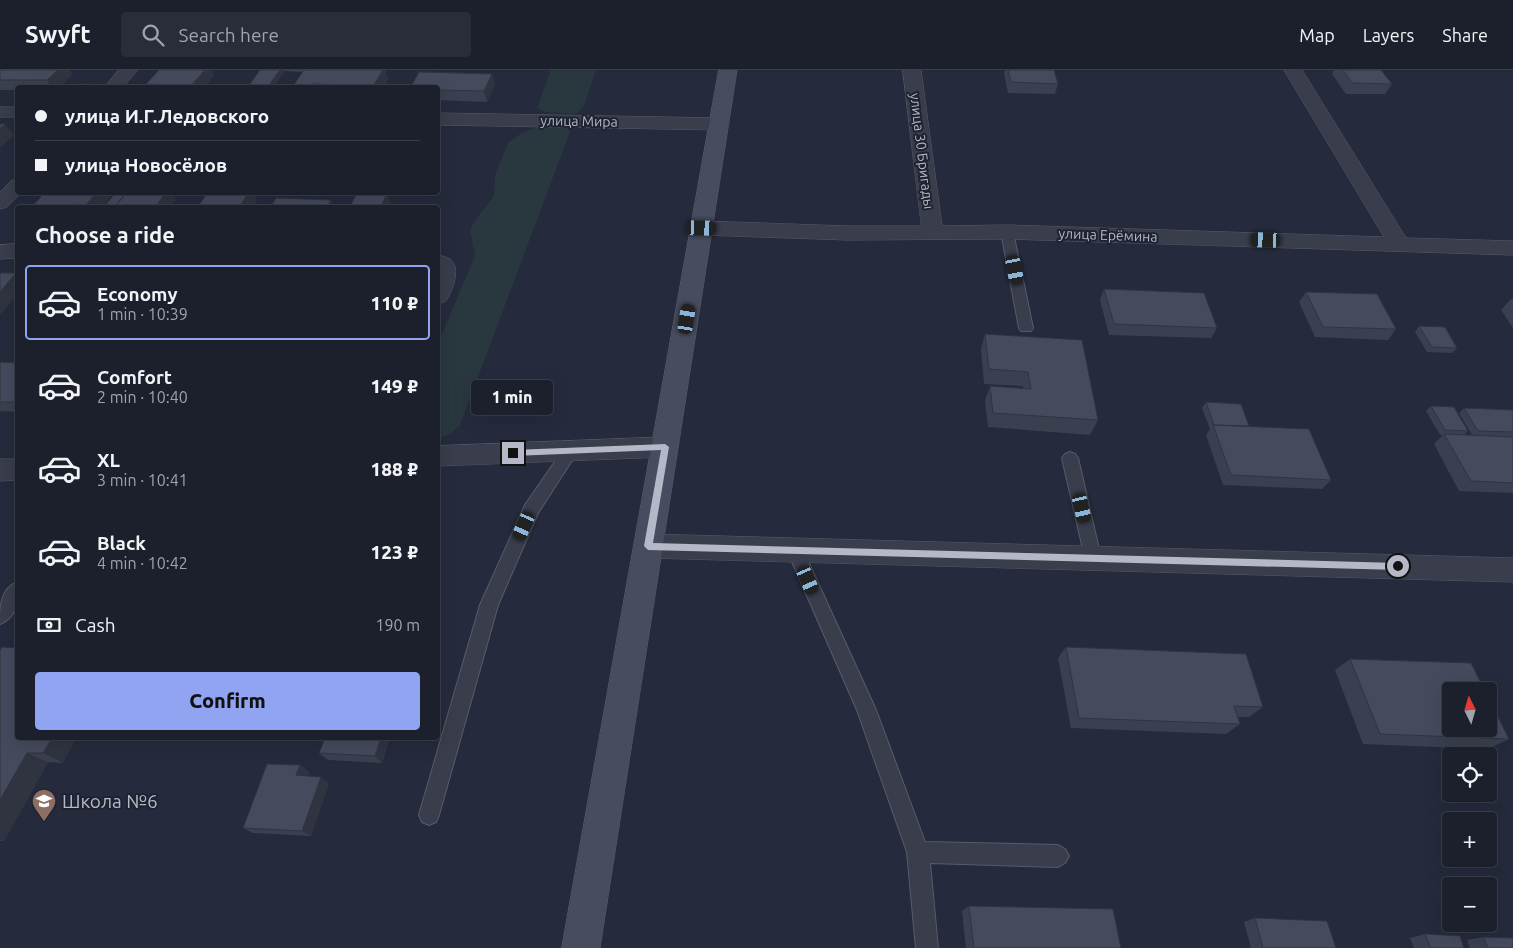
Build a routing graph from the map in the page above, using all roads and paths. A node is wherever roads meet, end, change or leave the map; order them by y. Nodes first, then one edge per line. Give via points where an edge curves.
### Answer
1 (129, 70) edge
2 (728, 70) edge
3 (912, 70) edge
4 (1293, 70) edge
5 (115, 85) edge
6 (0, 112) edge
7 (15, 112) edge
8 (440, 119) edge
9 (720, 124) junction
10 (15, 188) edge
11 (0, 203) edge
12 (702, 228) junction
13 (932, 232) junction
14 (1008, 232) junction
15 (1399, 244) junction
16 (1513, 248) edge
17 (15, 251) edge
18 (0, 252) edge
19 (440, 263) edge
20 (440, 291) edge
21 (1026, 328) dead end
22 (665, 447) junction
23 (570, 451) junction
24 (440, 456) edge
25 (1070, 458) dead end
26 (15, 469) edge
27 (0, 470) edge
28 (648, 546) junction
29 (796, 550) junction
30 (1093, 558) junction
31 (1513, 570) edge
32 (15, 594) edge
33 (0, 616) edge
34 (429, 815) dead end
35 (918, 852) junction
36 (1058, 856) dead end
37 (581, 948) edge
38 (927, 948) edge

1 - 5 street
2 - 9 main road
3 - 13 street, улица 30 Бригады
4 - 15 street
6 - 7 street
8 - 9 street, улица Мира
9 - 12 main road
10 - 11 street
12 - 13 street, улица Ерёмина
12 - 22 main road
13 - 14 street, улица Ерёмина
14 - 15 street, улица Ерёмина
14 - 21 lane
15 - 16 street, улица Ерёмина
17 - 18 street
19 - 20 street via 444,264 446,276
22 - 23 street
22 - 28 main road
23 - 24 street
23 - 34 lane via 531,510 489,605
25 - 30 lane
26 - 27 street
28 - 29 street
28 - 37 main road
29 - 30 street
29 - 35 lane via 866,710
30 - 31 street
32 - 33 lane
35 - 36 lane
35 - 38 lane

